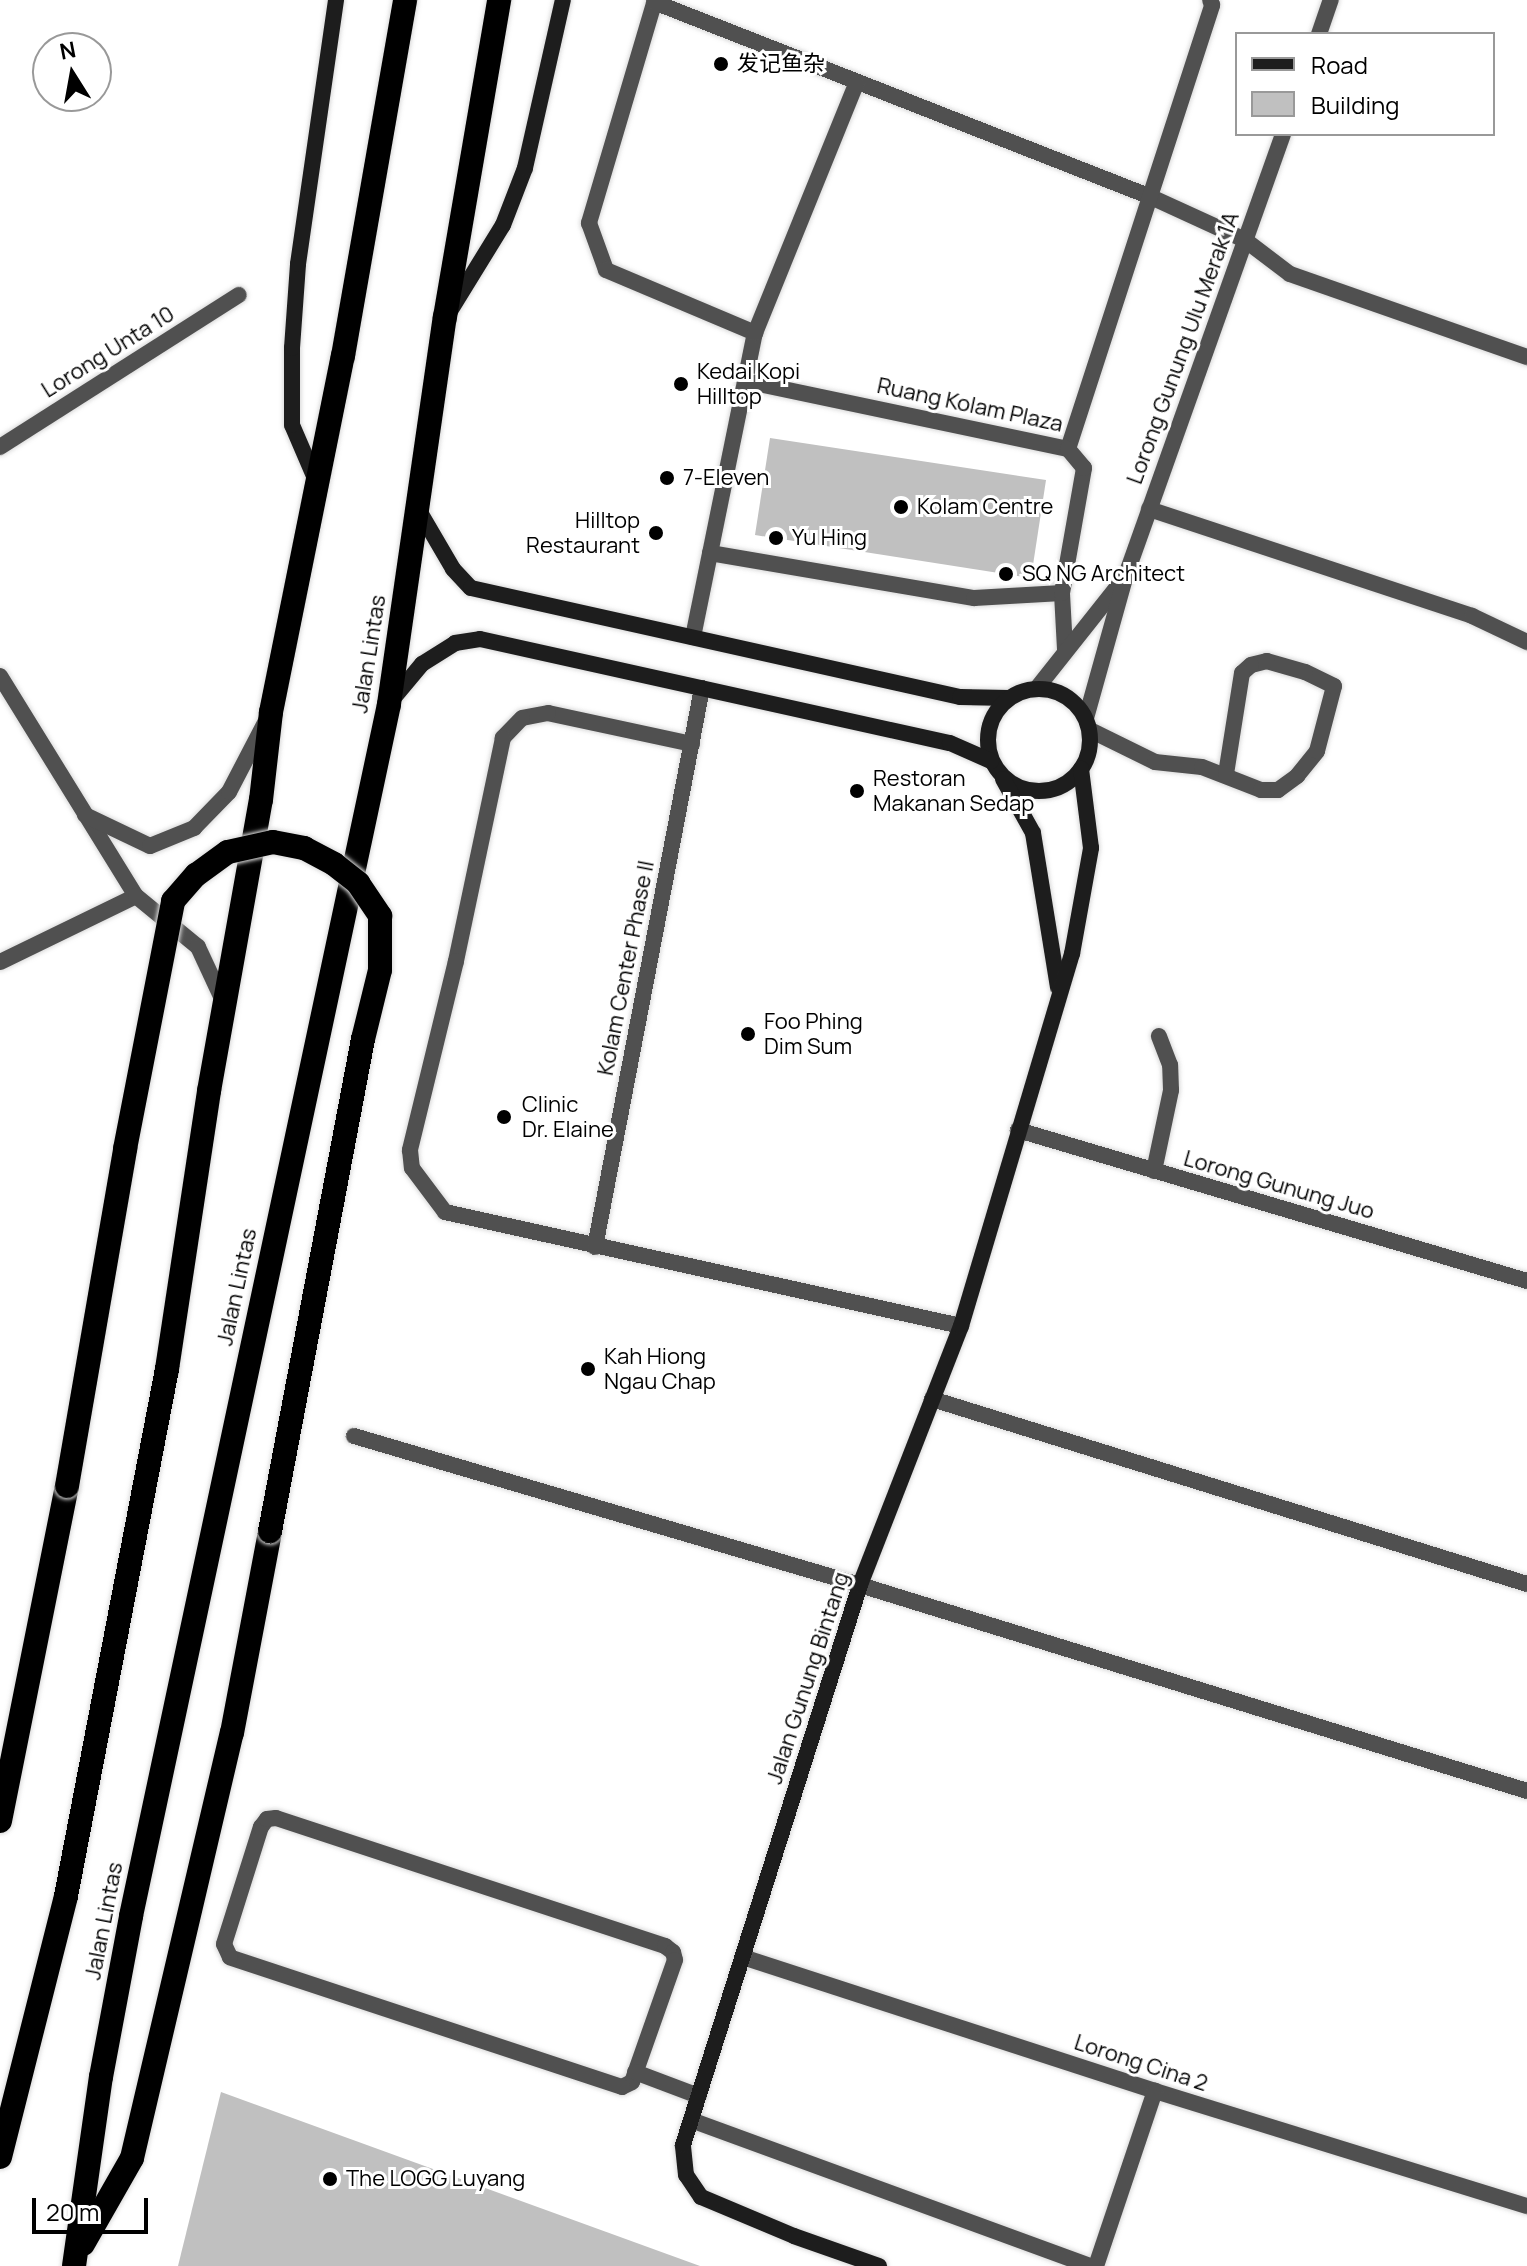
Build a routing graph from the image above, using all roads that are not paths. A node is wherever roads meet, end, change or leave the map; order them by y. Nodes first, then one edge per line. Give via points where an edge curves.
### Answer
1 (336, 0) edge
2 (405, 0) edge
3 (499, 0) edge
4 (563, 0) edge
5 (1210, 0) edge
6 (1331, 0) edge
7 (654, 1) edge
8 (1320, 32) edge
9 (856, 84) junction
10 (1282, 136) edge
11 (1151, 197) junction
12 (1245, 240) junction
13 (239, 295) dead end
14 (445, 317) junction
15 (755, 333) junction
16 (1527, 357) edge
17 (745, 381) junction
18 (0, 447) edge
19 (1068, 449) junction
20 (318, 485) junction
21 (418, 509) junction
22 (1149, 509) junction
23 (710, 553) junction
24 (1125, 578) junction
25 (1062, 593) junction
26 (693, 637) junction
27 (1527, 642) edge
28 (1065, 649) junction
29 (0, 676) edge
30 (702, 688) junction
31 (1037, 688) junction
32 (1009, 698) junction
33 (389, 704) junction
34 (271, 712) junction
35 (1088, 724) junction
36 (692, 744) junction
37 (996, 768) junction
38 (1081, 769) junction
39 (1226, 774) junction
40 (84, 815) junction
41 (136, 896) junction
42 (0, 962) edge
43 (1058, 992) junction
44 (226, 1008) junction
45 (1159, 1036) dead end
46 (1018, 1130) junction
47 (1154, 1171) junction
48 (595, 1247) junction
49 (1527, 1281) edge
50 (961, 1326) junction
51 (932, 1399) junction
52 (354, 1436) dead end
53 (1527, 1584) edge
54 (860, 1585) junction
55 (1527, 1791) edge
56 (0, 1821) edge
57 (743, 1957) junction
58 (635, 2072) junction
59 (1155, 2091) junction
60 (699, 2096) junction
61 (691, 2120) junction
62 (0, 2157) edge
63 (1527, 2206) edge
64 (76, 2260) edge
65 (879, 2266) edge
66 (1093, 2266) edge

1 - 20 street via 298,264 292,348 292,425
2 - 20 highway, Jalan Lintas
3 - 14 highway, Jalan Lintas
4 - 14 street, Jalan Lintas via 525,168 503,225
5 - 11 street, Ruang Kolam Plaza
6 - 8 street
7 - 9 street
7 - 15 street via 589,223 606,270
9 - 11 street
9 - 15 street
10 - 12 street, Lorong Gunung Ulu Merak 1A
11 - 12 street
11 - 19 street, Ruang Kolam Plaza
12 - 16 street via 1290,274
12 - 22 street, Lorong Gunung Ulu Merak 1A
13 - 18 street, Lorong Unta 10
14 - 21 highway, Jalan Lintas
15 - 17 street
17 - 19 street, Ruang Kolam Plaza
17 - 23 street
19 - 25 street via 1084,468
20 - 34 highway, Jalan Lintas
21 - 26 street via 453,569 471,588
21 - 33 highway, Jalan Lintas
22 - 24 street, Lorong Gunung Ulu Merak 1A
22 - 27 street via 1472,616
23 - 25 street via 974,598
23 - 26 street
24 - 28 street, Lorong Gunung Ulu Merak 1A
24 - 35 street, Lorong Gunung Ulu Merak 1A
25 - 28 street
26 - 32 street via 960,697
28 - 31 street, Lorong Gunung Ulu Merak 1A
29 - 40 street
30 - 33 street via 480,639 455,643 422,664
30 - 36 street, Kolam Center Phase II
30 - 37 street via 950,743
31 - 32 street
31 - 35 street via 1066,696
32 - 37 street via 991,720 987,748
33 - 64 highway, Jalan Lintas via 131,1916 101,2077
34 - 40 street via 229,792 194,828 150,846
34 - 44 highway, Jalan Lintas
35 - 38 street via 1088,756
35 - 39 street via 1155,762
36 - 48 street, Kolam Center Phase II
36 - 48 street via 548,713 522,718 503,738 410,1150 412,1168 445,1212
37 - 38 street via 1027,790 1043,791 1071,780
37 - 43 street, Jalan Gunung Bintang via 1033,833
38 - 43 street, Jalan Gunung Bintang via 1091,848 1075,939
39 - 39 street via 1242,673 1251,665 1267,661 1334,686 1317,751 1297,776 1278,790 1261,790
40 - 41 street
41 - 42 street
41 - 44 street via 198,947
43 - 46 street, Jalan Gunung Bintang
44 - 62 highway, Jalan Lintas via 164,1384 66,1896
45 - 47 street via 1170,1065 1171,1090
46 - 47 street, Lorong Gunung Juo
46 - 50 street, Jalan Gunung Bintang
47 - 49 street, Lorong Gunung Juo
48 - 50 street
50 - 51 street, Jalan Gunung Bintang
51 - 53 street
51 - 54 street, Jalan Gunung Bintang
52 - 54 street
54 - 55 street
54 - 57 street, Jalan Gunung Bintang
56 - 64 highway, bridge via 173,901 196,875 228,852 273,842 304,848 358,883 380,916 380,970 232,1733 132,2158
57 - 59 street, Lorong Cina 2
57 - 60 street, Jalan Gunung Bintang
58 - 58 street via 632,2082 622,2087 230,1957 224,1944 261,1827 276,1818 665,1946 675,1960
58 - 60 street
59 - 63 street, Lorong Cina 2
59 - 66 street
60 - 61 street, Jalan Gunung Bintang
61 - 65 street, Jalan Gunung Bintang via 683,2145 686,2175 701,2197
61 - 66 street

